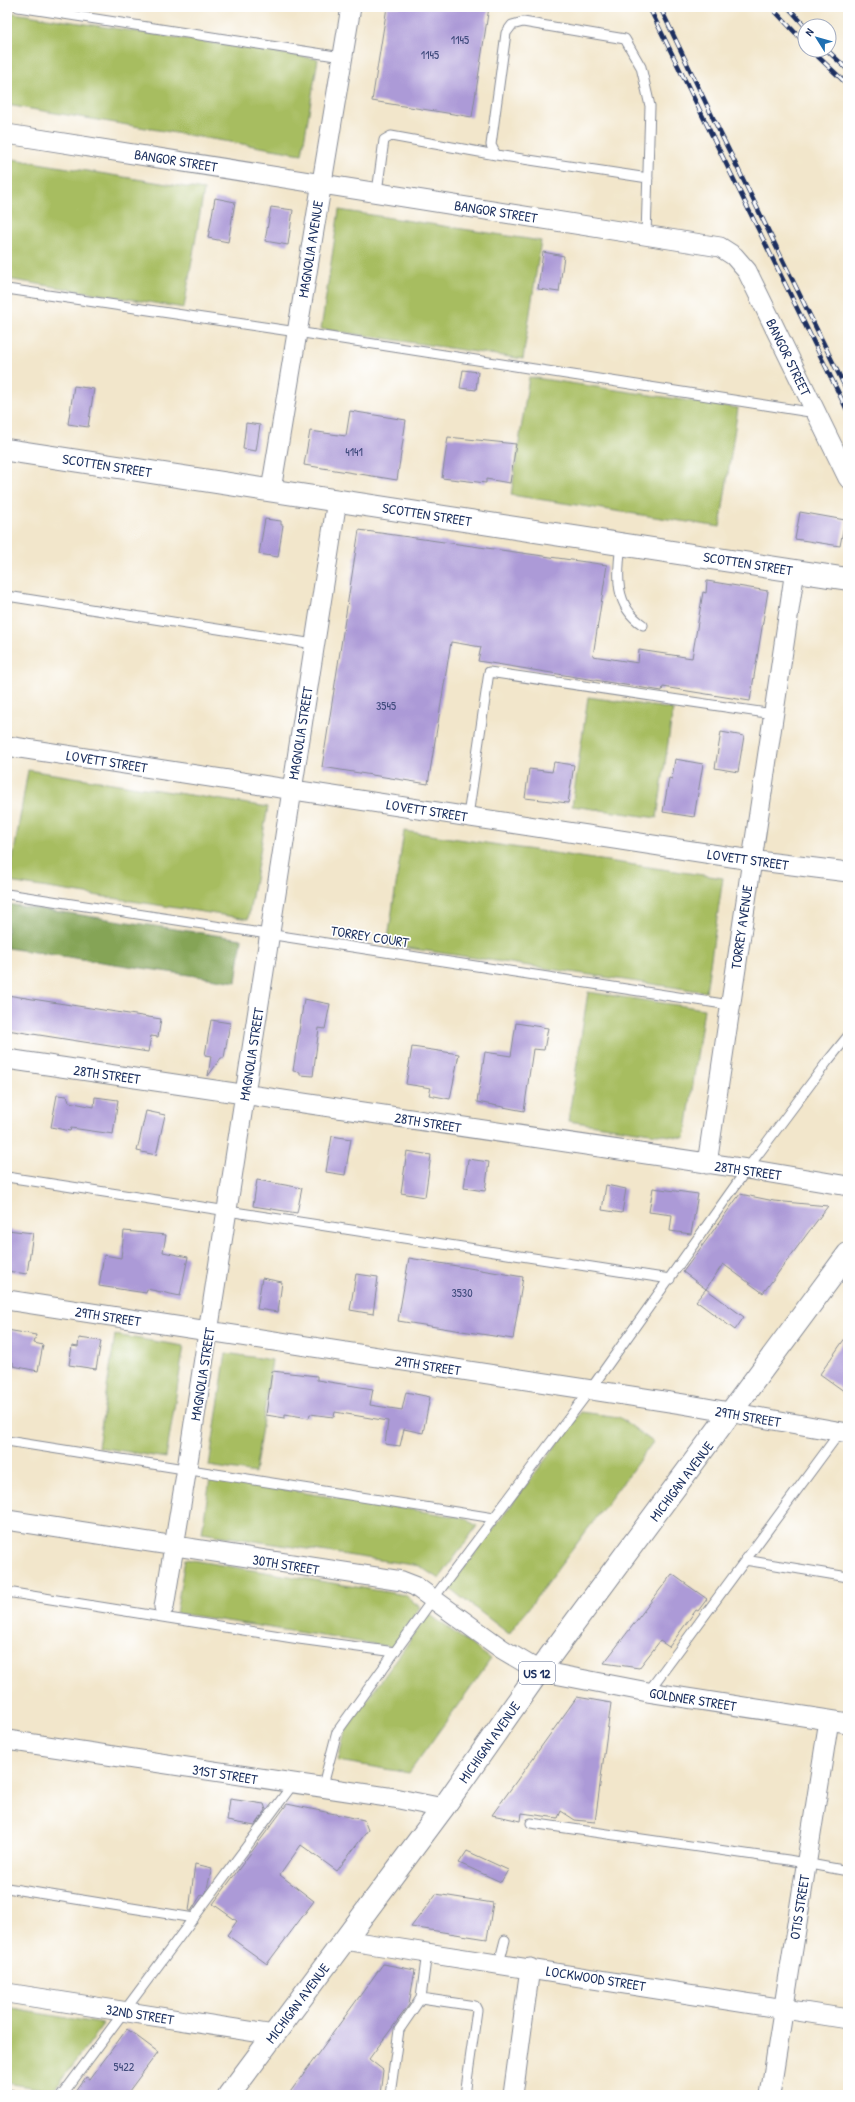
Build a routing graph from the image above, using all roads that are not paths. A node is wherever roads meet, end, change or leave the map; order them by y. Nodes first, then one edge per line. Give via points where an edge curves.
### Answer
1 (18, 7) edge
2 (351, 7) edge
3 (342, 56) junction
4 (7, 134) edge
5 (496, 155) junction
6 (648, 178) junction
7 (320, 183) junction
8 (377, 192) junction
9 (646, 235) junction
10 (7, 289) edge
11 (297, 332) junction
12 (816, 413) junction
13 (7, 450) edge
14 (848, 478) edge
15 (271, 490) junction
16 (337, 500) junction
17 (621, 544) junction
18 (795, 570) junction
19 (848, 579) edge
20 (7, 596) edge
21 (643, 625) dead end
22 (314, 644) junction
23 (773, 714) junction
24 (7, 746) edge
25 (292, 789) junction
26 (468, 816) junction
27 (751, 860) junction
28 (848, 872) edge
29 (7, 894) edge
30 (269, 935) junction
31 (730, 1005) junction
32 (848, 1036) edge
33 (7, 1059) edge
34 (244, 1094) junction
35 (707, 1164) junction
36 (747, 1169) junction
37 (7, 1177) edge
38 (848, 1186) edge
39 (227, 1210) junction
40 (848, 1254) edge
41 (670, 1279) junction
42 (7, 1300) edge
43 (208, 1331) junction
44 (590, 1390) junction
45 (731, 1413) junction
46 (844, 1432) edge
47 (7, 1441) edge
48 (187, 1468) junction
49 (494, 1518) junction
50 (7, 1520) edge
51 (174, 1547) junction
52 (745, 1560) junction
53 (848, 1577) edge
54 (7, 1592) edge
55 (434, 1599) junction
56 (164, 1606) dead end
57 (396, 1652) junction
58 (539, 1671) junction
59 (648, 1692) junction
60 (829, 1720) junction
61 (848, 1723) edge
62 (7, 1740) edge
63 (293, 1784) junction
64 (322, 1789) junction
65 (443, 1808) junction
66 (531, 1823) dead end
67 (806, 1864) junction
68 (848, 1871) edge
69 (7, 1888) edge
70 (194, 1918) junction
71 (344, 1940) junction
72 (505, 1940) dead end
73 (427, 1952) junction
74 (499, 1963) junction
75 (530, 1968) junction
76 (7, 1993) edge
77 (421, 1998) junction
78 (783, 2008) junction
79 (125, 2011) junction
80 (848, 2019) edge
81 (274, 2035) junction
82 (7, 2094) edge
83 (12, 2095) edge
84 (62, 2095) edge
85 (229, 2095) edge
86 (390, 2095) edge
87 (464, 2095) edge
88 (513, 2095) edge
89 (770, 2095) edge

1 - 3 lane
2 - 3 street, MAGNOLIA AVENUE
3 - 7 street, MAGNOLIA AVENUE
4 - 7 street, BANGOR STREET
5 - 6 lane
5 - 6 lane via 491,144 506,33 512,25 523,22 625,39 641,68 650,106
5 - 8 lane via 387,137 384,140
6 - 9 lane
7 - 8 street, BANGOR STREET
7 - 11 street, MAGNOLIA AVENUE
8 - 9 street, BANGOR STREET
9 - 12 street, BANGOR STREET via 720,247 741,263
10 - 11 lane
11 - 12 lane
11 - 15 street, MAGNOLIA AVENUE
12 - 14 street, BANGOR STREET
13 - 15 main road, SCOTTEN STREET
15 - 16 main road, SCOTTEN STREET
16 - 17 main road, SCOTTEN STREET
16 - 22 street, MAGNOLIA STREET
17 - 18 main road, SCOTTEN STREET
17 - 21 lane via 618,567 624,605 633,618
18 - 19 main road, SCOTTEN STREET
18 - 23 street, TORREY AVENUE
20 - 22 lane
22 - 25 street, MAGNOLIA STREET
23 - 26 lane via 489,672
23 - 27 street, TORREY AVENUE
24 - 25 street, LOVETT STREET
25 - 26 street, LOVETT STREET
25 - 30 street, MAGNOLIA STREET
26 - 27 street, LOVETT STREET
27 - 28 street, LOVETT STREET
27 - 31 street, TORREY AVENUE
29 - 30 lane, TORREY COURT
30 - 31 lane, TORREY COURT
30 - 34 street, MAGNOLIA STREET
31 - 35 street, TORREY AVENUE
32 - 36 lane
33 - 34 street, 28TH STREET
34 - 35 street, 28TH STREET
34 - 39 street, MAGNOLIA STREET
35 - 36 street, 28TH STREET
36 - 38 street, 28TH STREET
36 - 41 lane
37 - 39 lane
39 - 41 lane
39 - 43 street, MAGNOLIA STREET
40 - 45 main road, MICHIGAN AVENUE / US 12
41 - 44 lane
42 - 43 street, 29TH STREET
43 - 44 street, 29TH STREET
43 - 48 street, MAGNOLIA STREET
44 - 45 street, 29TH STREET
44 - 49 lane
45 - 46 street, 29TH STREET
45 - 58 main road, MICHIGAN AVENUE / US 12
46 - 52 lane
47 - 48 lane
48 - 49 lane
48 - 51 street, MAGNOLIA STREET
49 - 55 lane
50 - 51 street, 30TH STREET
51 - 55 street, 30TH STREET via 402,1581 415,1586
51 - 56 street, MAGNOLIA STREET
52 - 53 lane
52 - 59 lane
54 - 57 lane
55 - 57 lane
55 - 58 street, 30TH STREET via 502,1649
57 - 64 lane via 338,1732
58 - 59 street, GOLDNER STREET
58 - 65 main road, MICHIGAN AVENUE / US 12
59 - 60 street, GOLDNER STREET
60 - 61 street, GOLDNER STREET
60 - 67 street, OTIS STREET
62 - 63 street, 31ST STREET
63 - 64 street, 31ST STREET
63 - 70 lane
64 - 65 street, 31ST STREET via 394,1798
65 - 71 main road, MICHIGAN AVENUE / US 12
66 - 67 lane
67 - 68 lane
67 - 78 street, OTIS STREET
69 - 70 lane
70 - 79 lane
71 - 73 street, LOCKWOOD STREET
71 - 81 main road, MICHIGAN AVENUE / US 12
72 - 74 lane
73 - 74 street, LOCKWOOD STREET
73 - 77 lane
74 - 75 street, LOCKWOOD STREET
75 - 78 street, LOCKWOOD STREET
75 - 88 street
76 - 79 street, 32ND STREET
77 - 86 lane via 399,2030
77 - 87 lane via 475,2006 477,2010
78 - 80 street, LOCKWOOD STREET
78 - 89 street, OTIS STREET
79 - 81 street, 32ND STREET
79 - 84 lane
81 - 85 main road, MICHIGAN AVENUE / US 12
82 - 83 lane

